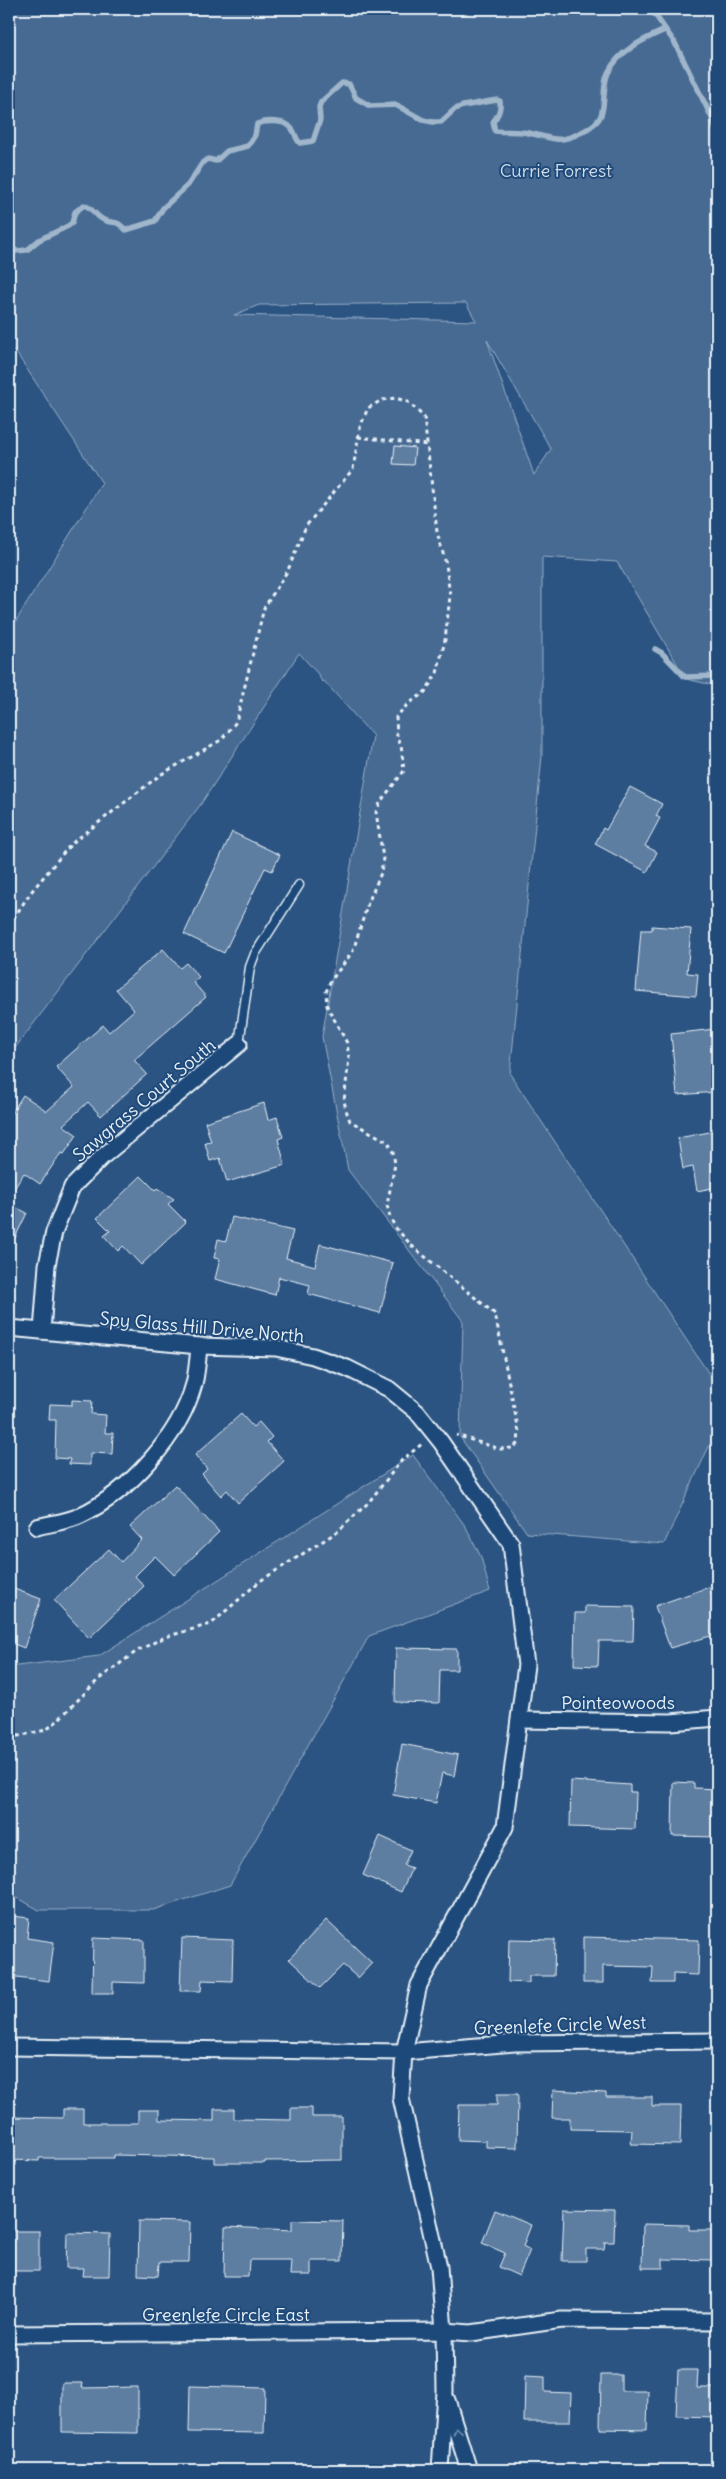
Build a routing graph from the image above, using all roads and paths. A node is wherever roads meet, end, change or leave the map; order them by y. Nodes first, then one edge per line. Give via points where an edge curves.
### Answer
1 (358, 437) junction
2 (428, 445) junction
3 (299, 885) dead end
4 (9, 925) edge
5 (239, 1044) joint
6 (9, 1328) edge
7 (42, 1331) junction
8 (199, 1346) junction
9 (438, 1437) junction
10 (37, 1527) dead end
11 (717, 1718) edge
12 (518, 1720) junction
13 (9, 1738) edge
14 (717, 2041) edge
15 (9, 2047) edge
16 (404, 2052) junction
17 (717, 2321) edge
18 (444, 2331) junction
19 (9, 2334) edge
20 (445, 2391) junction
21 (440, 2470) edge
22 (469, 2470) edge

1 - 2 path
1 - 2 path via 368,408 382,400 396,398 408,402 424,417
1 - 4 path via 353,470 306,526 288,570 264,608 236,722 222,740 160,775 71,844 31,892
2 - 9 path via 437,532 450,596 445,640 432,683 396,717 404,771 376,812 381,873 354,951 336,971 326,992 327,1006 348,1043 344,1101 350,1121 388,1142 393,1152 395,1164 387,1205 394,1227 424,1257 495,1314 519,1432 518,1443 513,1448 500,1449 452,1434
3 - 5 lane via 250,967
5 - 7 street, Sawgrass Court South via 102,1157 72,1187 54,1232 46,1265
6 - 7 street, Spy Glass Hill Drive North
7 - 8 street, Spy Glass Hill Drive North
8 - 9 street, Spy Glass Hill Drive North via 276,1348 347,1368 389,1389 418,1412
8 - 10 street via 194,1384 186,1405 174,1431 156,1454 123,1487 81,1516
9 - 12 street, Spy Glass Hill Drive North via 511,1544 526,1664
9 - 13 path via 413,1449 368,1503 337,1532 260,1582 211,1624 165,1637 137,1651 99,1679 46,1730
11 - 12 street, Pointeowoods via 671,1722
12 - 16 street, Spy Glass Hill Drive North via 505,1827 419,1985
14 - 16 street, Greenlefe Circle West via 515,2043
15 - 16 street
16 - 18 street, Spy Glass Hill Drive North via 401,2098 439,2267
17 - 18 street via 562,2320 471,2333
18 - 19 street, Greenlefe Circle East
18 - 20 street, Spy Glass Hill Drive North
20 - 21 street, Spy Glass Hill Drive North
22 -> 20 street, Spy Glass Hill Drive North

